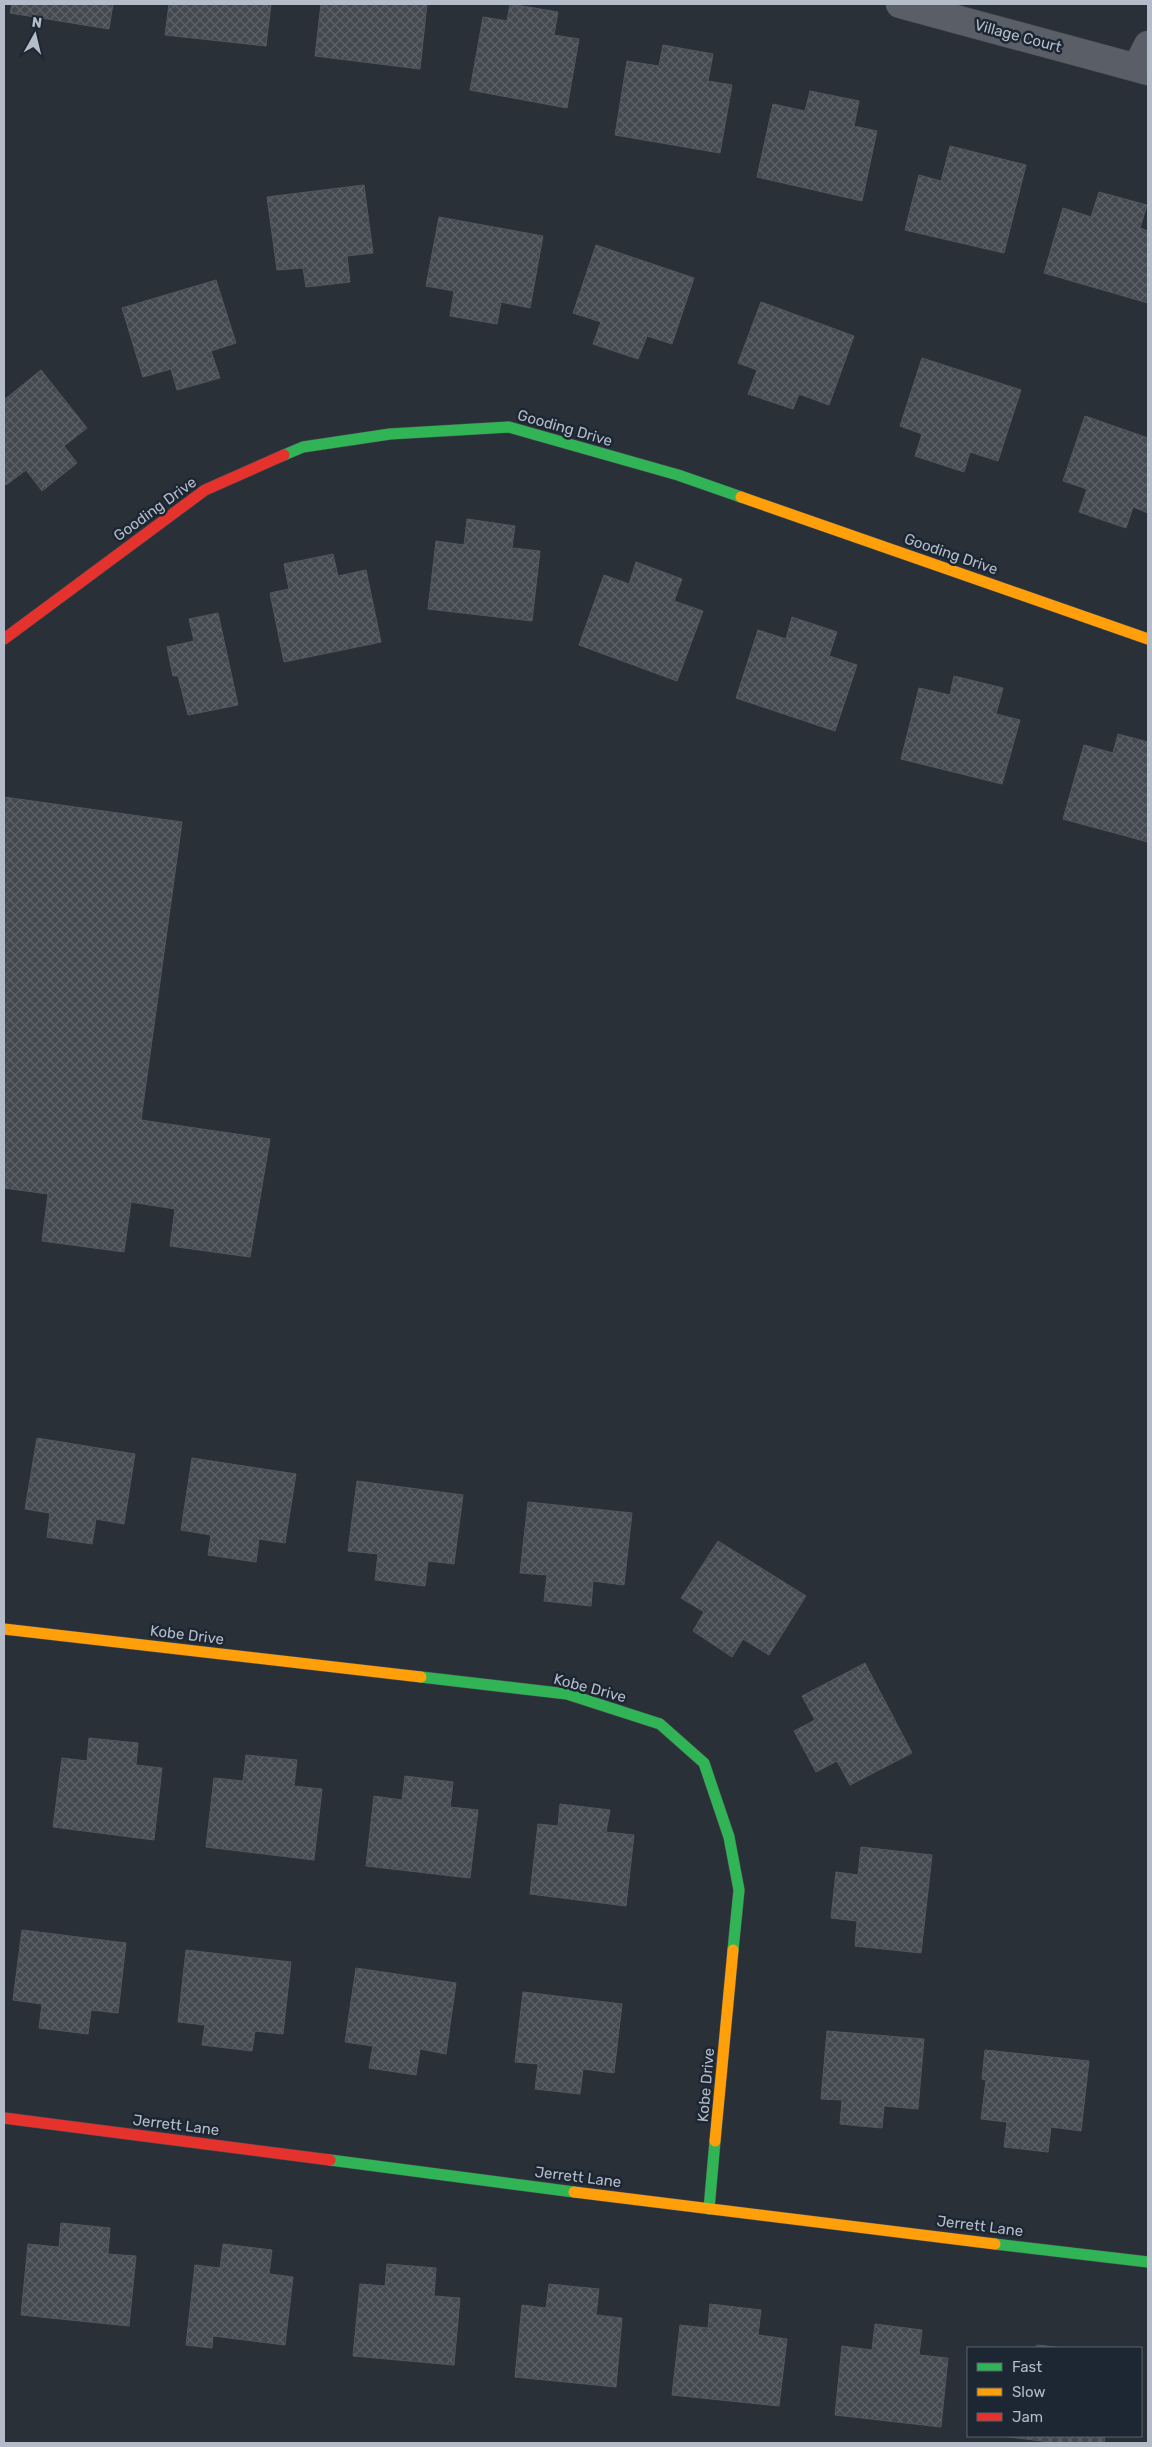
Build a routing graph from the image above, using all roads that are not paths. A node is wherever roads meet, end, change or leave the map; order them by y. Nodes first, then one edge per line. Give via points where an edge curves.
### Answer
1 (900, 4) edge
2 (1144, 61) edge
3 (1148, 638) edge
4 (4, 639) edge
5 (4, 1629) edge
6 (4, 2118) edge
7 (709, 2209) junction
8 (1148, 2262) edge

1 - 2 street, Village Court
3 - 4 street, Gooding Drive via 678,475 509,427 390,434 303,447 205,490
5 - 7 street, Kobe Drive via 567,1694 660,1724 704,1763 729,1837 739,1890
6 - 7 street, Jerrett Lane
7 - 8 street, Jerrett Lane

